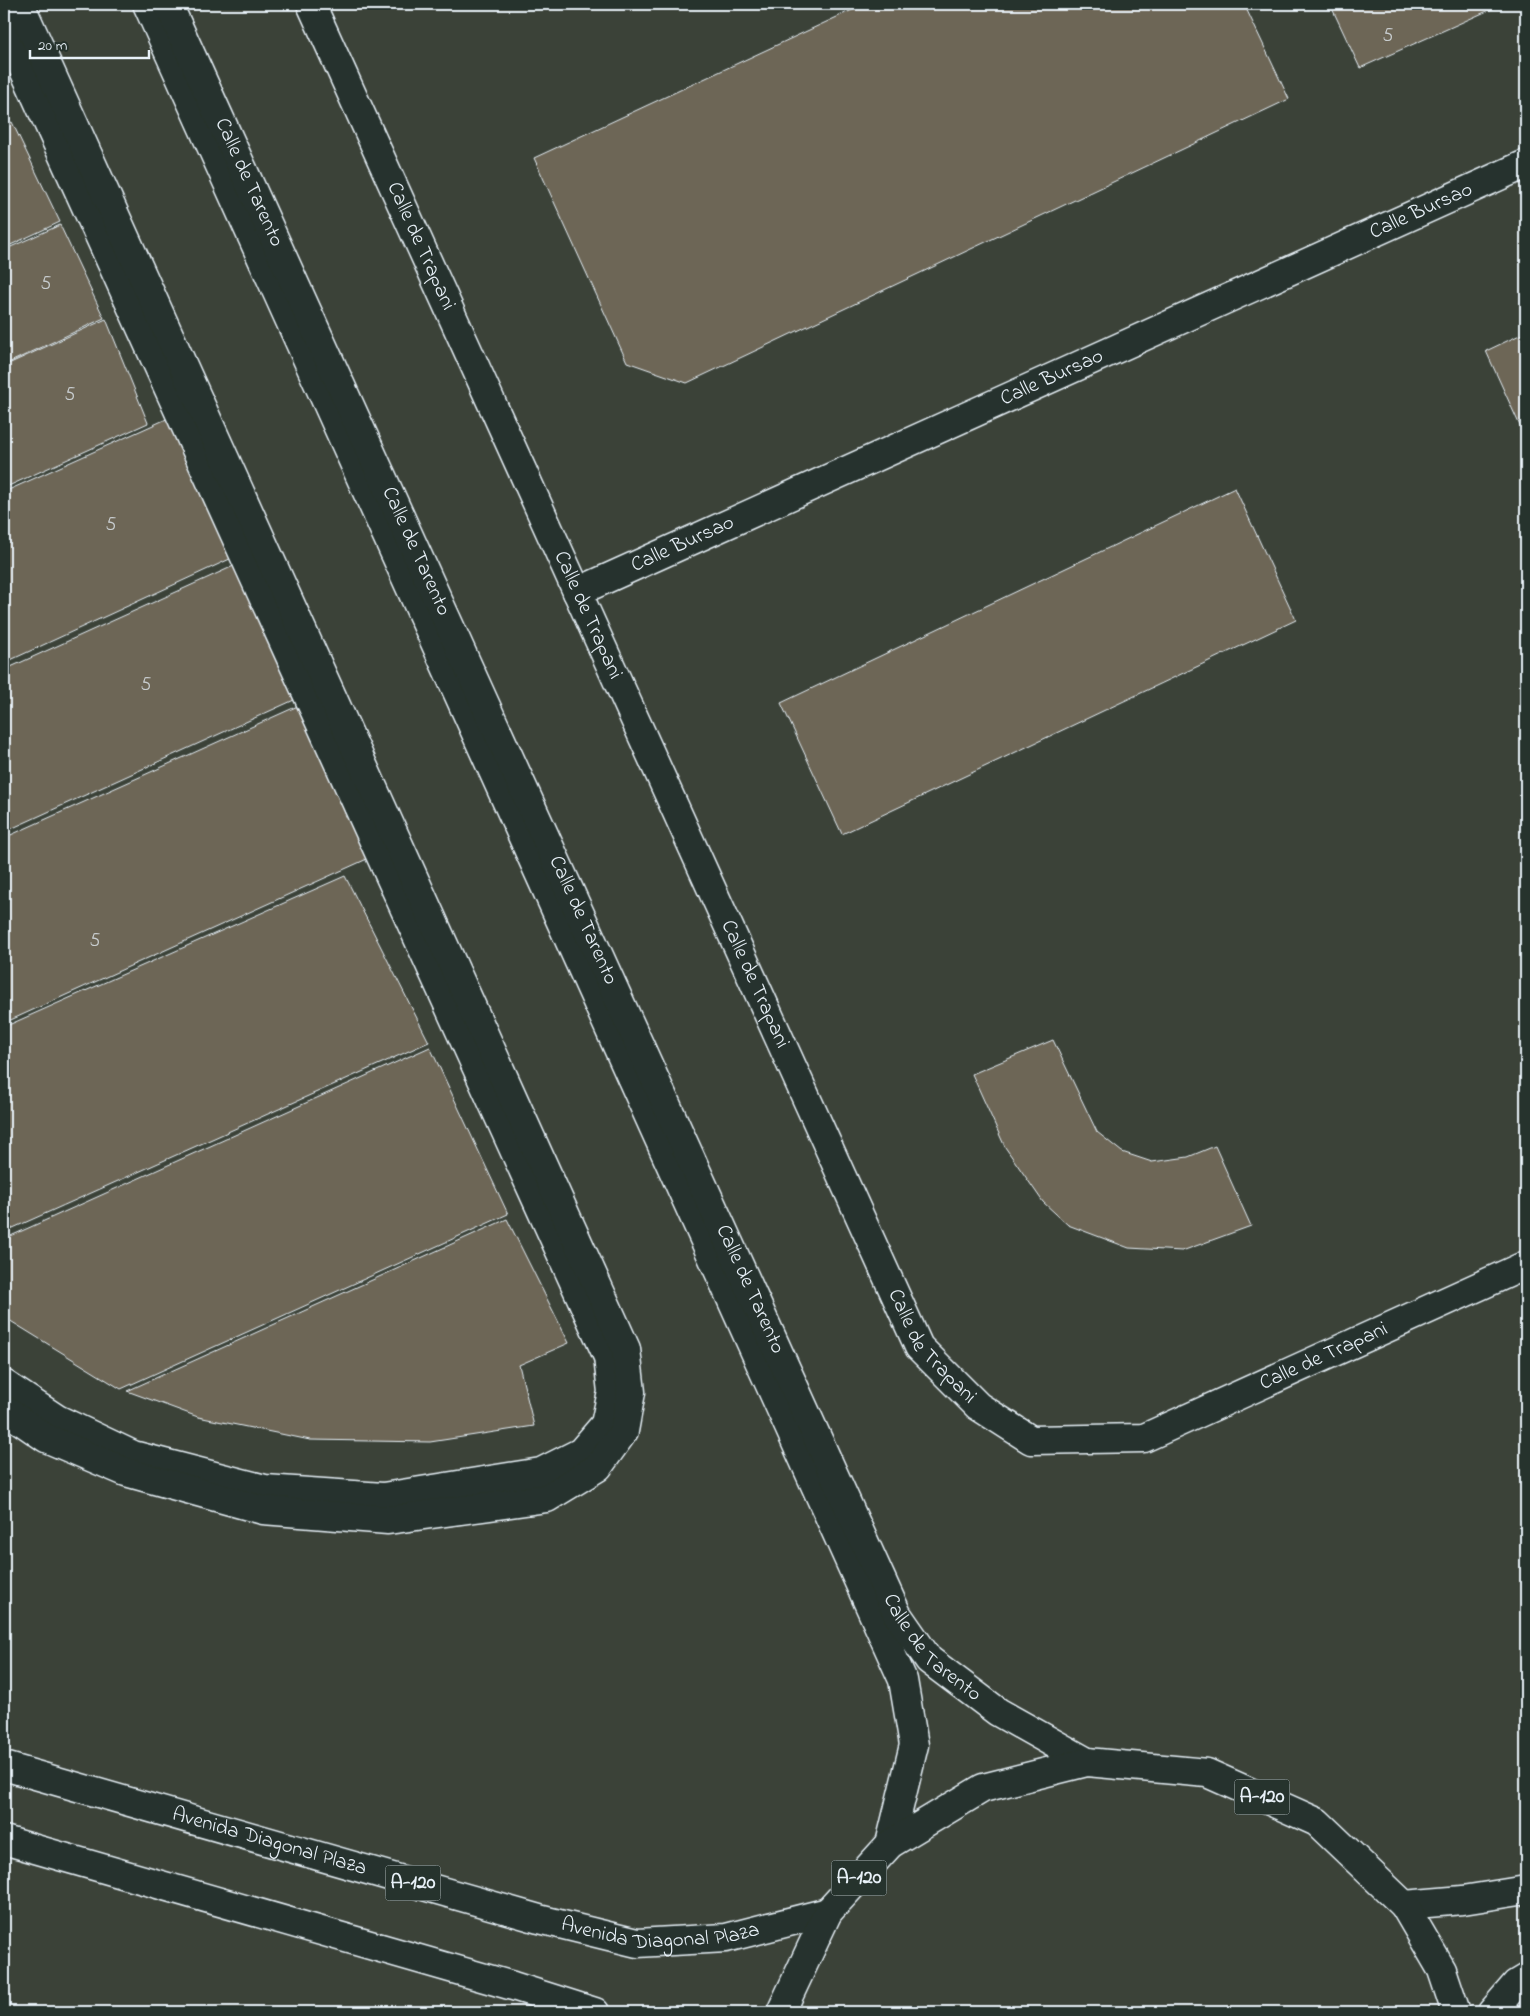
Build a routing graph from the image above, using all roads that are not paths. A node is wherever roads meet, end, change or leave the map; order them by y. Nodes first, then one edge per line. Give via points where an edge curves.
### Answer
1 (20, 4) edge
2 (147, 4) edge
3 (168, 4) edge
4 (311, 4) edge
5 (4, 26) edge
6 (1526, 164) edge
7 (577, 592) junction
8 (1526, 1265) edge
9 (4, 1384) edge
10 (4, 1409) edge
11 (1088, 1762) junction
12 (4, 1766) edge
13 (4, 1840) edge
14 (890, 1844) junction
15 (1526, 1890) edge
16 (1404, 1905) junction
17 (828, 1912) junction
18 (1526, 1978) edge
19 (595, 2012) edge
20 (781, 2012) edge
21 (1456, 2012) edge
22 (1492, 2012) edge

1 - 10 street via 626,1349 630,1392 624,1431 598,1467 547,1498 388,1520 263,1510 126,1472 46,1438
2 - 14 street, Calle de Tarento via 903,1680 914,1745
3 - 11 street, Calle de Tarento via 897,1614 929,1660 998,1712
4 - 7 street, Calle de Trapani
5 - 9 street via 608,1356 612,1392 605,1424 581,1452 541,1472 383,1497 265,1489 133,1455 57,1419
6 - 7 street, Calle Bursao
7 - 8 street, Calle de Trapani via 919,1347 978,1406 1032,1440 1144,1438
11 - 14 street, A-120 via 983,1788
11 - 16 street, A-120 via 1207,1773 1300,1814 1317,1822
12 - 17 street, Avenida Diagonal Plaza / A-120 via 539,1919 636,1943 726,1938
13 - 19 street
14 - 17 street, A-120
15 - 16 street
16 - 21 street, A-120 via 1442,1970
17 - 20 street, A-120
18 - 22 street via 1516,1984

